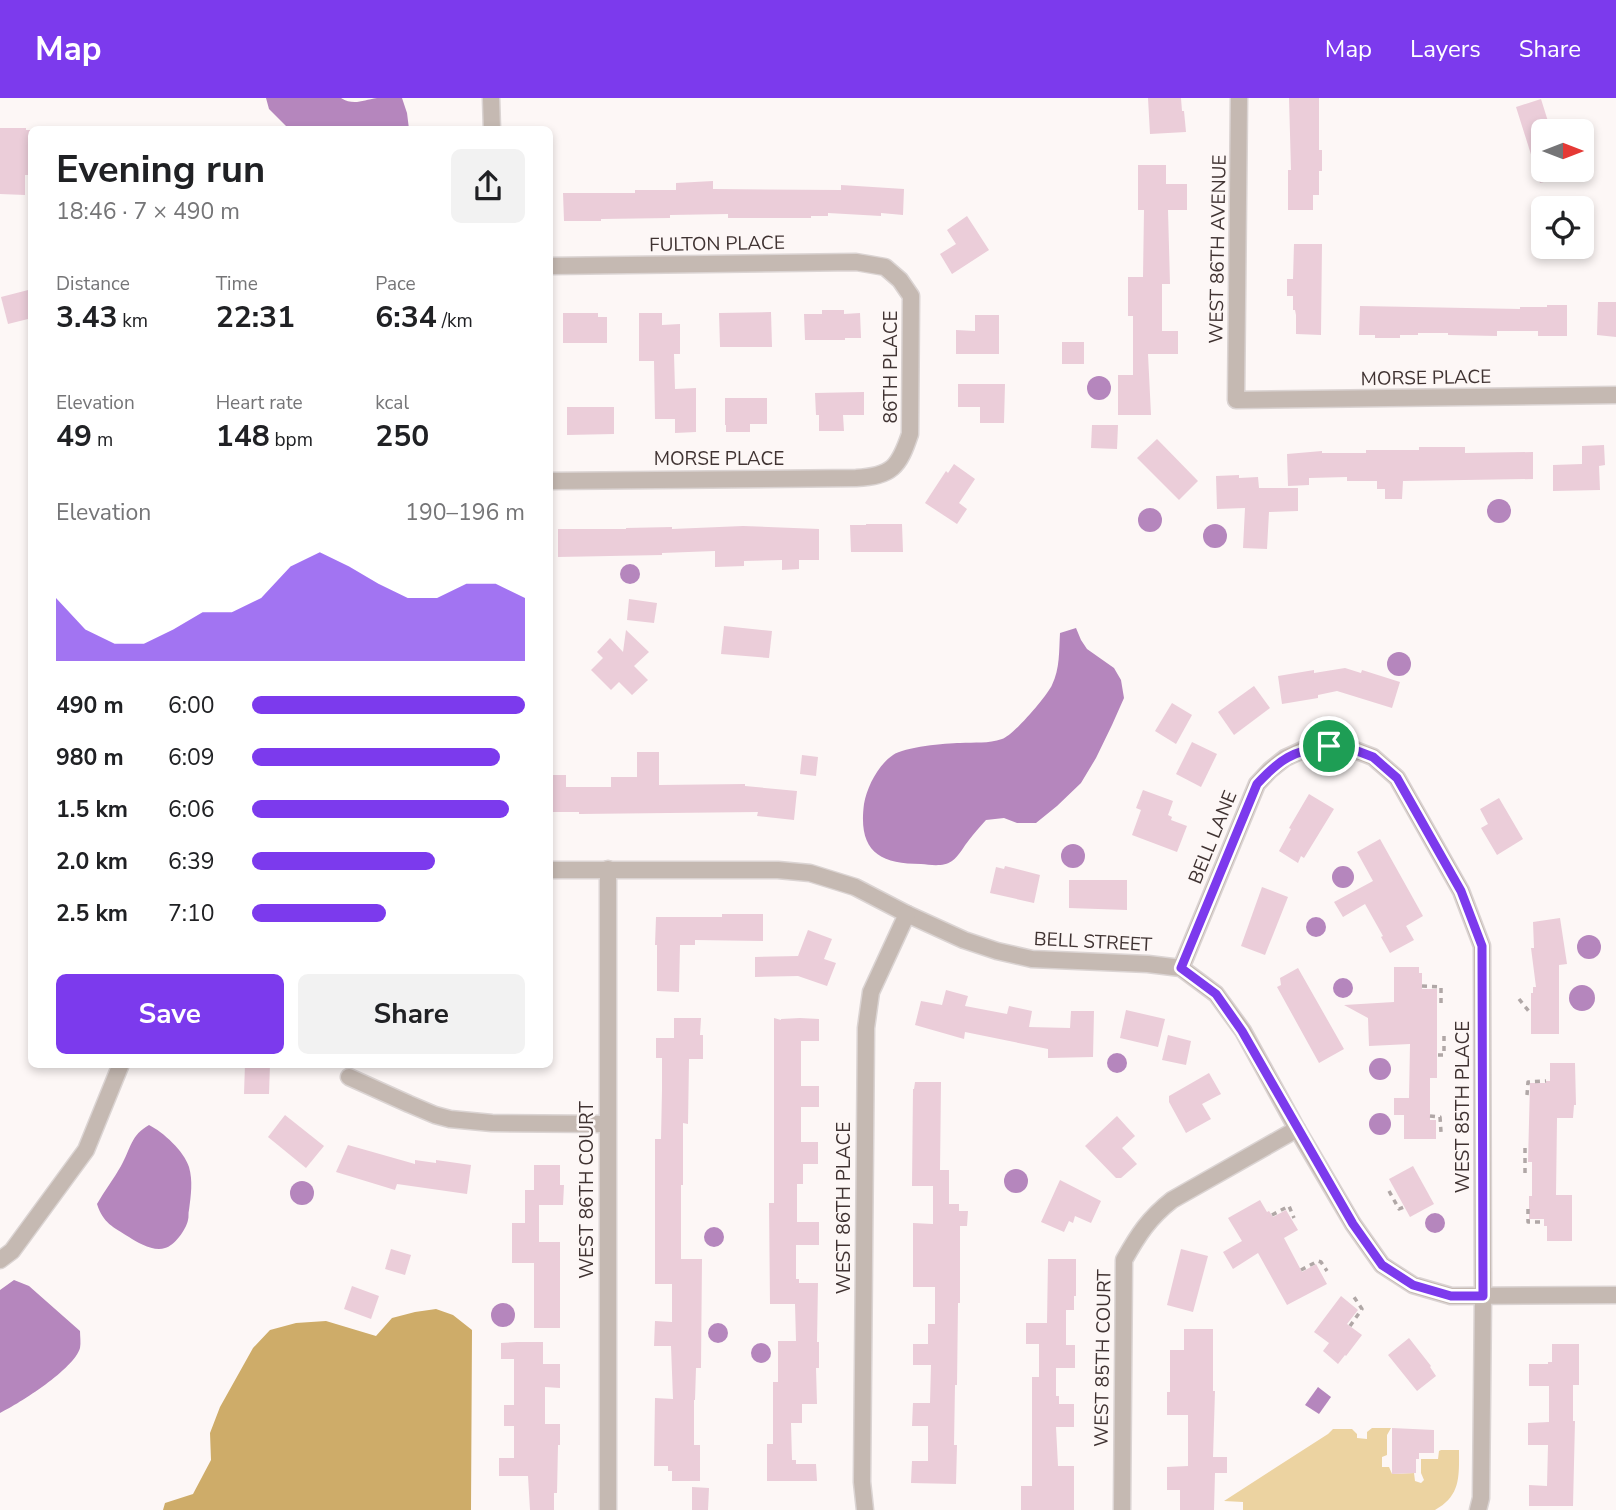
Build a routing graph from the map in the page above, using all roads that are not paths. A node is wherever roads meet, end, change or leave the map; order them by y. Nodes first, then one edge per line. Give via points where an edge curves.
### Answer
1 (491, 98) edge
2 (1239, 98) edge
3 (492, 126) edge
4 (553, 266) edge
5 (885, 267) joint
6 (1616, 395) edge
7 (1236, 400) joint
8 (889, 472) joint
9 (553, 481) edge
10 (1352, 749) joint
11 (608, 869) junction
12 (553, 870) edge
13 (907, 914) junction
14 (1181, 968) junction
15 (119, 1068) edge
16 (349, 1077) dead end
17 (607, 1124) junction
18 (1297, 1129) junction
19 (0, 1259) edge
20 (1616, 1295) edge
21 (1483, 1296) junction
22 (608, 1510) edge
23 (865, 1510) edge
24 (1122, 1510) edge
25 (1478, 1510) edge

1 - 3 street
2 - 7 street, WEST 86TH AVENUE
4 - 5 street, FULTON PLACE via 856,262
5 - 8 street, 86TH PLACE via 911,296 910,434 903,455
6 - 7 street, MORSE PLACE
8 - 9 street, MORSE PLACE via 856,478
10 - 14 street, BELL LANE via 1305,749 1285,758 1257,784
10 - 21 street, WEST 85TH PLACE via 1373,757 1397,778 1461,891 1482,946
11 - 12 street, BELL STREET
11 - 13 street, BELL STREET via 810,873 855,887
11 - 17 street, WEST 86TH COURT
13 - 14 street, BELL STREET via 964,940 1032,959
13 - 23 street, WEST 86TH PLACE via 871,992 866,1028
14 - 18 street, BELL STREET via 1216,994
15 - 19 street via 86,1150 12,1251
16 - 17 street via 450,1119
17 - 22 street, WEST 86TH COURT
18 - 21 street, BELL STREET via 1382,1265 1413,1285 1451,1296
18 - 24 street, WEST 85TH COURT via 1171,1200 1138,1234 1124,1260
20 - 21 street, BELL STREET
21 - 25 street, WEST 85TH PLACE

